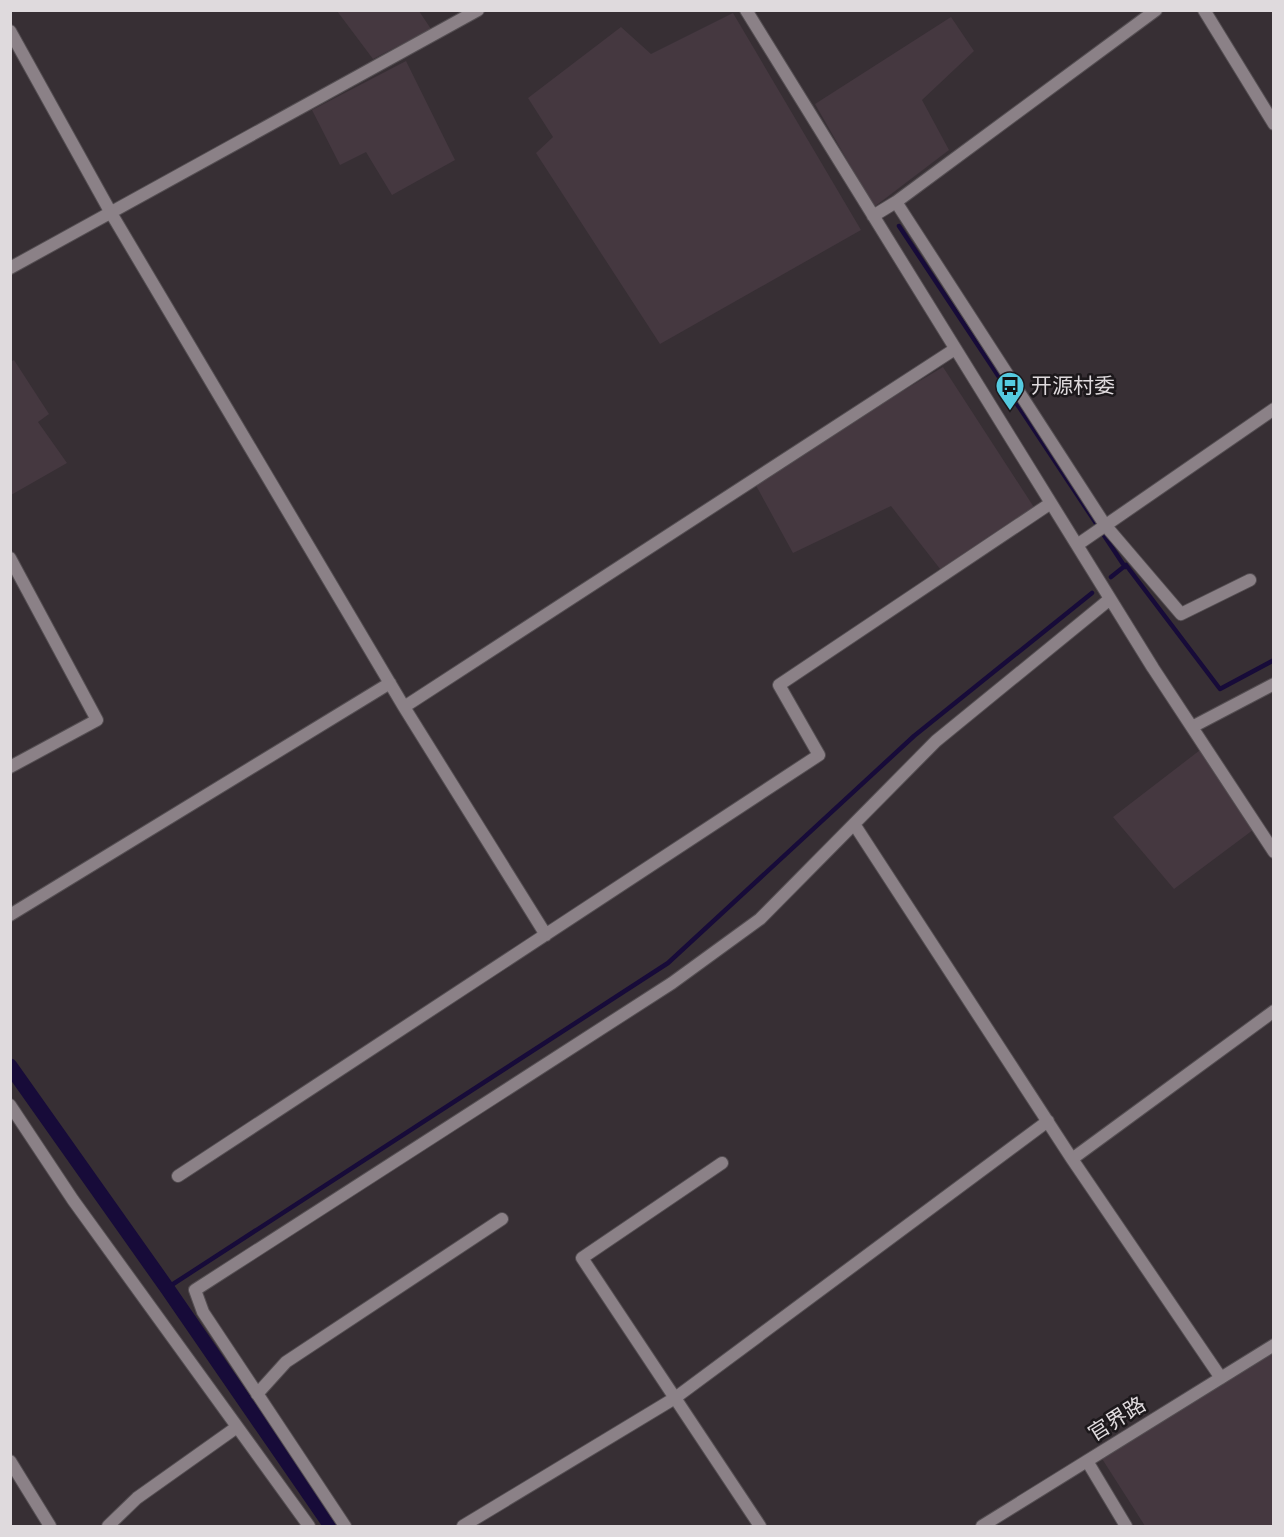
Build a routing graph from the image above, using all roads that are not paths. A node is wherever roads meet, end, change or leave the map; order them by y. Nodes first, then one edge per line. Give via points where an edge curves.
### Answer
1 (478, 10) edge
2 (746, 10) edge
3 (1156, 10) edge
4 (1204, 10) edge
5 (10, 31) edge
6 (1274, 124) edge
7 (896, 202) junction
8 (111, 213) junction
9 (873, 216) junction
10 (10, 268) edge
11 (955, 349) junction
12 (1274, 409) edge
13 (1051, 503) junction
14 (1105, 525) junction
15 (1077, 545) junction
16 (10, 558) edge
17 (1250, 580) dead end
18 (1110, 598) junction
19 (390, 683) junction
20 (1274, 684) edge
21 (404, 707) junction
22 (1191, 727) junction
23 (10, 767) edge
24 (854, 824) junction
25 (1274, 852) edge
26 (10, 915) edge
27 (546, 935) junction
28 (1274, 1011) edge
29 (10, 1105) edge
30 (1048, 1121) junction
31 (15, 1123) edge
32 (1072, 1158) junction
33 (722, 1163) dead end
34 (178, 1176) dead end
35 (502, 1219) dead end
36 (1274, 1345) edge
37 (1221, 1378) junction
38 (257, 1394) junction
39 (675, 1398) junction
40 (237, 1426) junction
41 (10, 1461) edge
42 (1087, 1461) junction
43 (50, 1527) edge
44 (108, 1527) edge
45 (309, 1527) edge
46 (345, 1527) edge
47 (463, 1527) edge
48 (760, 1527) edge
49 (982, 1527) edge
50 (1126, 1527) edge

1 - 8 street
2 - 9 street
3 - 7 street
4 - 6 street
5 - 8 street
7 - 9 street
7 - 14 street
8 - 10 street
8 - 19 street
9 - 11 street
11 - 13 street
11 - 21 street
12 - 14 street
13 - 15 street
13 - 27 street via 778,685 819,755
14 - 15 street
14 - 17 street via 1181,614
15 - 18 street
16 - 23 street via 97,720
18 - 22 street
18 - 24 street via 936,741
19 - 21 street
19 - 26 street
20 - 22 street
21 - 27 street
22 - 25 street
24 - 30 street
24 - 38 street via 760,919 672,983 195,1290 203,1312
27 - 34 street
28 - 32 street
29 - 31 street
30 - 32 street
30 - 39 street
31 - 40 street
32 - 37 street
33 - 39 street via 582,1257
35 - 38 street via 286,1362
36 - 37 street, 官界路
37 - 42 street, 官界路
38 - 46 street
39 - 47 street
39 - 48 street
40 - 44 street via 137,1498
40 - 45 street
41 - 43 street
42 - 49 street, 官界路
42 - 50 street

